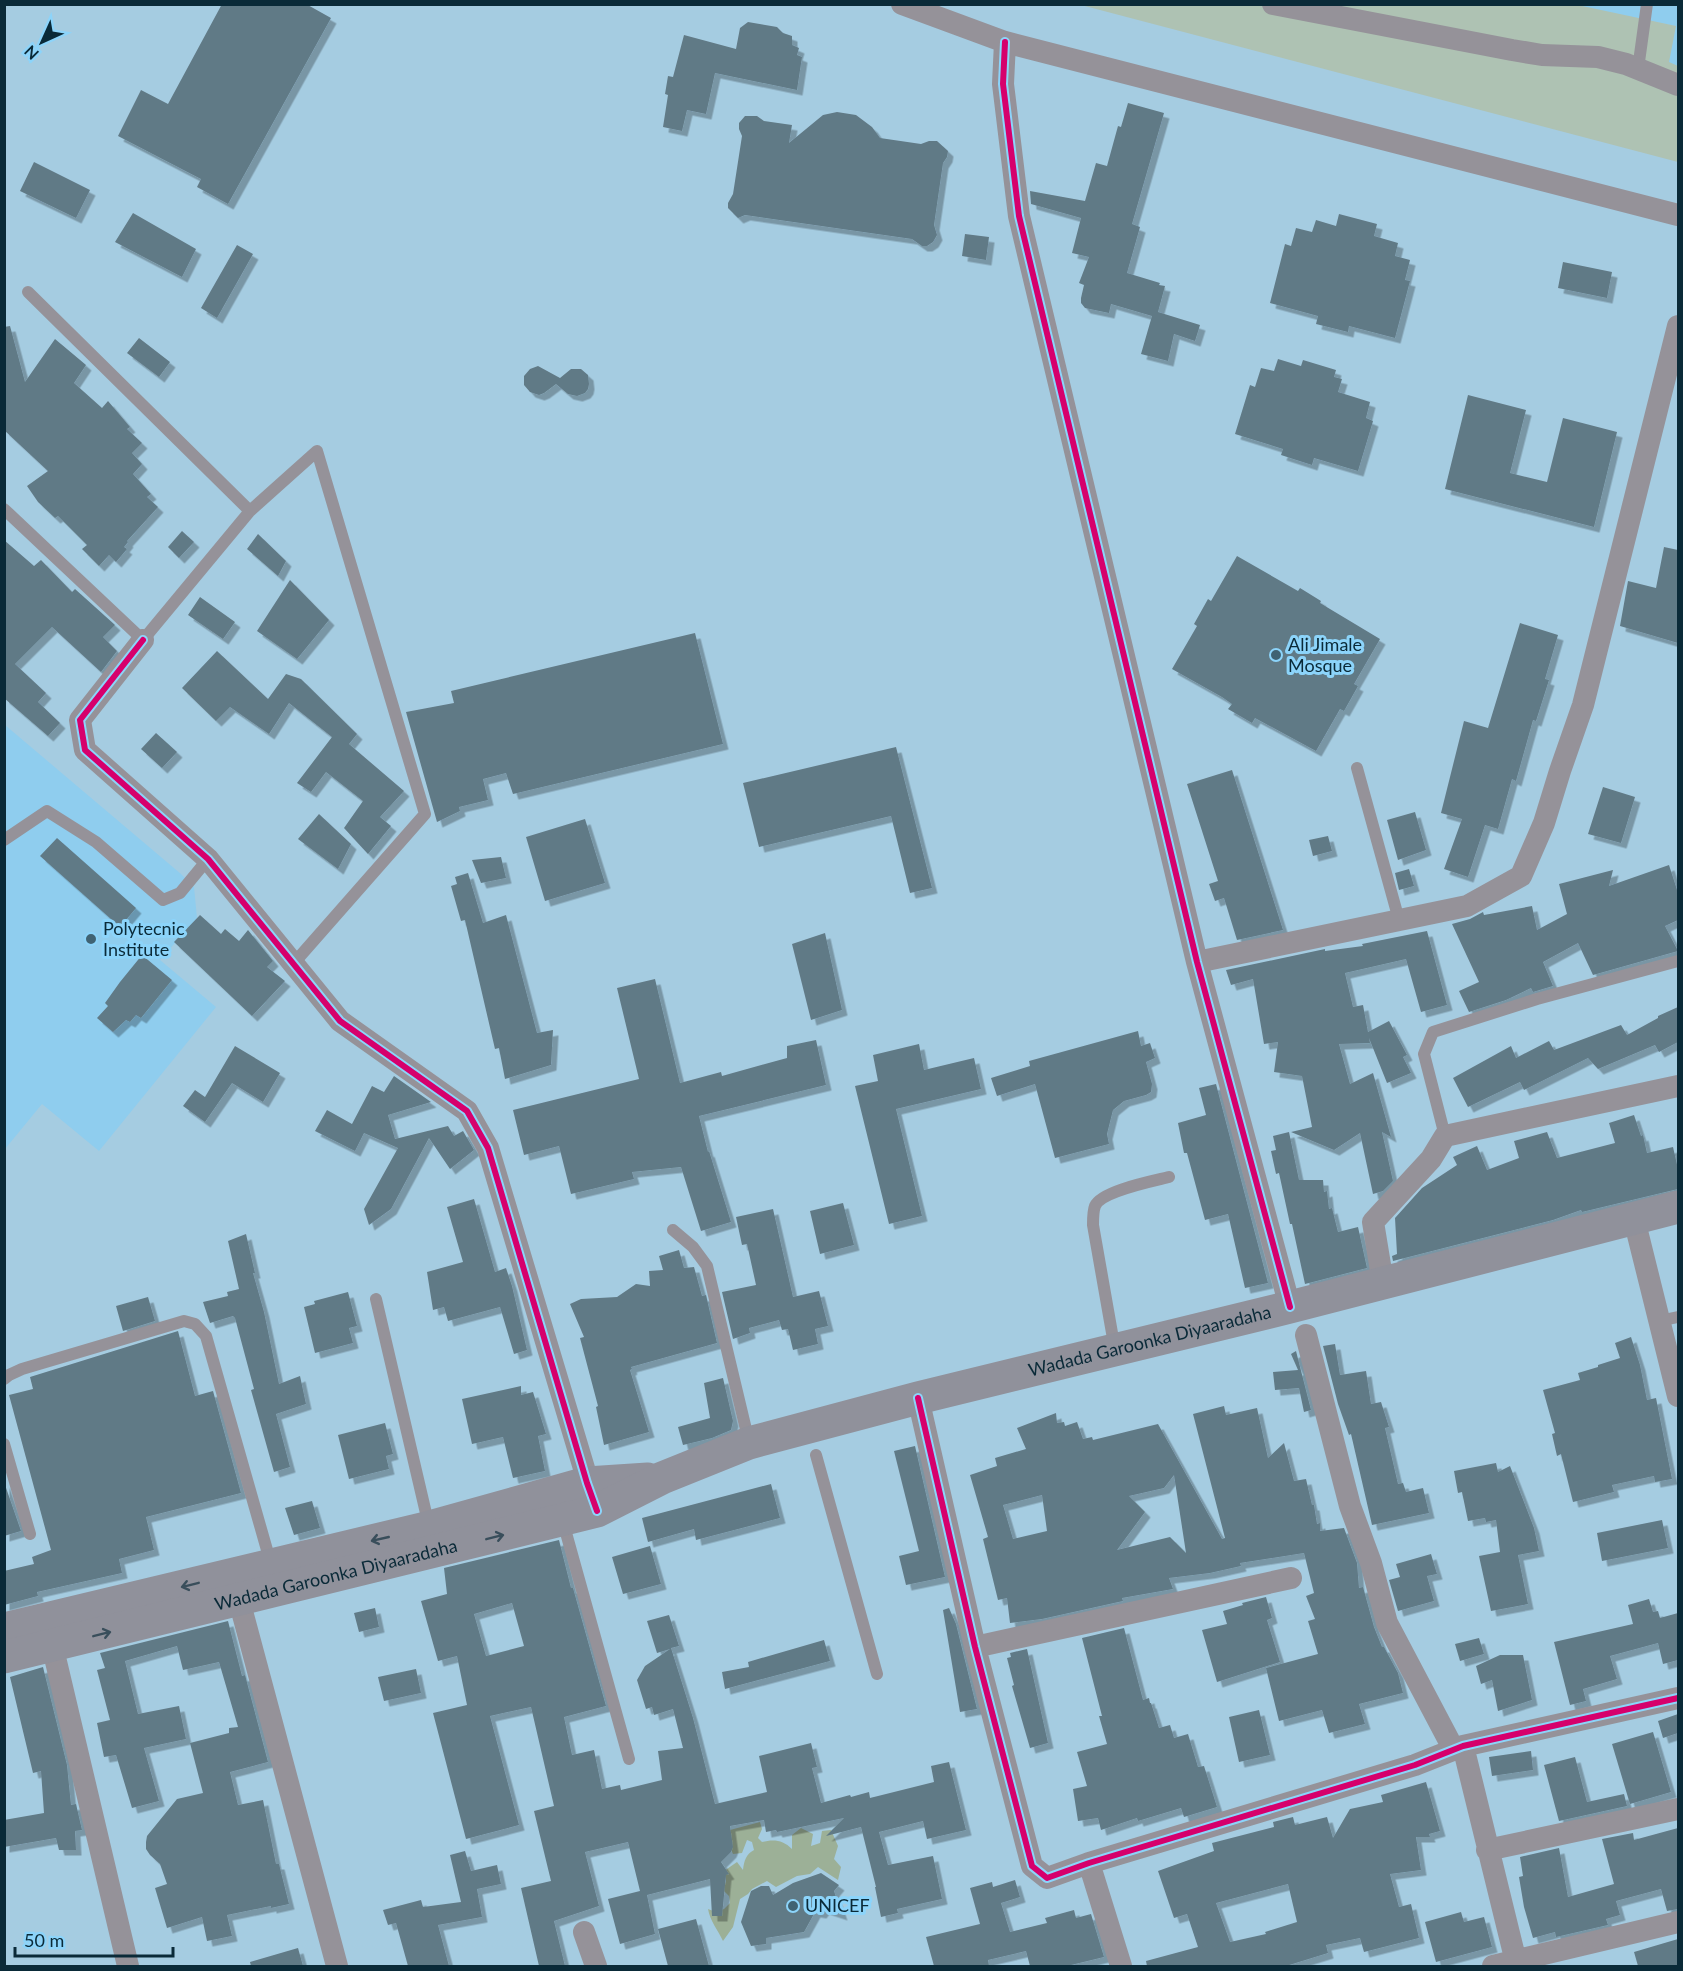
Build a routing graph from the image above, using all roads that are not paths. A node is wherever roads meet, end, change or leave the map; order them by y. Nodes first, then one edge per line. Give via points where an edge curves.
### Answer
1 (902, 4) edge
2 (1274, 4) edge
3 (1647, 4) edge
4 (1005, 42) junction
5 (1638, 69) junction
6 (1678, 85) edge
7 (1678, 215) edge
8 (28, 292) dead end
9 (1678, 326) edge
10 (4, 509) edge
11 (250, 511) junction
12 (143, 640) junction
13 (1357, 768) dead end
14 (4, 840) edge
15 (208, 859) junction
16 (1399, 920) junction
17 (1678, 961) edge
18 (1197, 962) junction
19 (294, 963) junction
20 (1678, 1086) edge
21 (1444, 1136) junction
22 (1169, 1177) dead end
23 (1678, 1208) edge
24 (1634, 1219) junction
25 (673, 1230) dead end
26 (1383, 1283) junction
27 (376, 1299) dead end
28 (1290, 1307) junction
29 (1669, 1319) edge
30 (1306, 1335) dead end
31 (1115, 1350) junction
32 (4, 1379) edge
33 (1678, 1396) edge
34 (918, 1398) junction
35 (749, 1443) junction
36 (4, 1444) edge
37 (816, 1455) dead end
38 (592, 1497) junction
39 (563, 1520) junction
40 (430, 1527) junction
41 (30, 1534) dead end
42 (271, 1565) junction
43 (1291, 1578) dead end
44 (236, 1587) junction
45 (4, 1629) edge
46 (49, 1632) junction
47 (975, 1647) junction
48 (4, 1657) edge
49 (877, 1674) dead end
50 (1678, 1698) edge
51 (1458, 1748) junction
52 (630, 1759) dead end
53 (1678, 1809) edge
54 (1487, 1851) junction
55 (1089, 1863) junction
56 (1678, 1922) edge
57 (584, 1932) dead end
58 (1516, 1964) edge
59 (128, 1966) edge
60 (336, 1966) edge
61 (596, 1966) edge
62 (1117, 1966) edge
63 (1493, 1966) edge

1 - 4 street
2 - 5 street via 1542,55 1598,57
3 - 5 lane
4 - 7 street
4 - 18 street via 1003,84 1019,216
5 - 6 street
8 - 11 lane
9 - 16 street via 1583,705 1544,823 1521,876 1467,906
10 - 12 lane
11 - 12 lane
11 - 19 lane via 317,451 425,814
12 - 15 street via 80,720 85,750
13 - 16 lane
14 - 15 lane via 46,811 96,842 163,900 180,893
15 - 19 street
16 - 18 street
17 - 21 lane via 1433,1032 1424,1054
18 - 28 street
19 - 38 street via 340,1021 467,1111 488,1148
20 - 21 street
21 - 26 street via 1431,1159 1373,1222
22 - 31 lane via 1122,1189 1095,1206 1093,1225
23 - 24 main road, Wadada Garoonka Diyaaradaha
24 - 26 main road, Wadada Garoonka Diyaaradaha
24 - 29 street
25 - 35 lane via 707,1266
26 - 28 main road, Wadada Garoonka Diyaaradaha
27 - 40 lane
28 - 31 main road, Wadada Garoonka Diyaaradaha
29 - 33 street
30 - 51 street via 1350,1506 1387,1623
31 - 34 main road, Wadada Garoonka Diyaaradaha
32 - 42 lane via 22,1369 184,1321 195,1324 206,1336
34 - 35 main road, Wadada Garoonka Diyaaradaha
34 - 47 street
35 - 38 main road, Wadada Garoonka Diyaaradaha via 662,1478
36 - 41 lane
37 - 49 lane
38 - 39 main road, Wadada Garoonka Diyaaradaha
38 - 40 main road, Wadada Garoonka Diyaaradaha
44 -> 39 main road, Wadada Garoonka Diyaaradaha
39 - 52 lane
40 -> 42 main road, Wadada Garoonka Diyaaradaha
42 - 44 main road, Wadada Garoonka Diyaaradaha
43 - 47 street
44 - 46 main road, Wadada Garoonka Diyaaradaha
44 - 60 street
45 - 46 main road, Wadada Garoonka Diyaaradaha
46 - 48 main road, Wadada Garoonka Diyaaradaha
46 - 59 street
47 - 55 street via 1032,1866 1047,1878
50 - 51 street
51 - 54 street
51 - 55 street via 1415,1765
53 - 54 street
54 - 58 street
55 - 62 street
56 - 58 street
57 - 61 street
58 - 63 street

